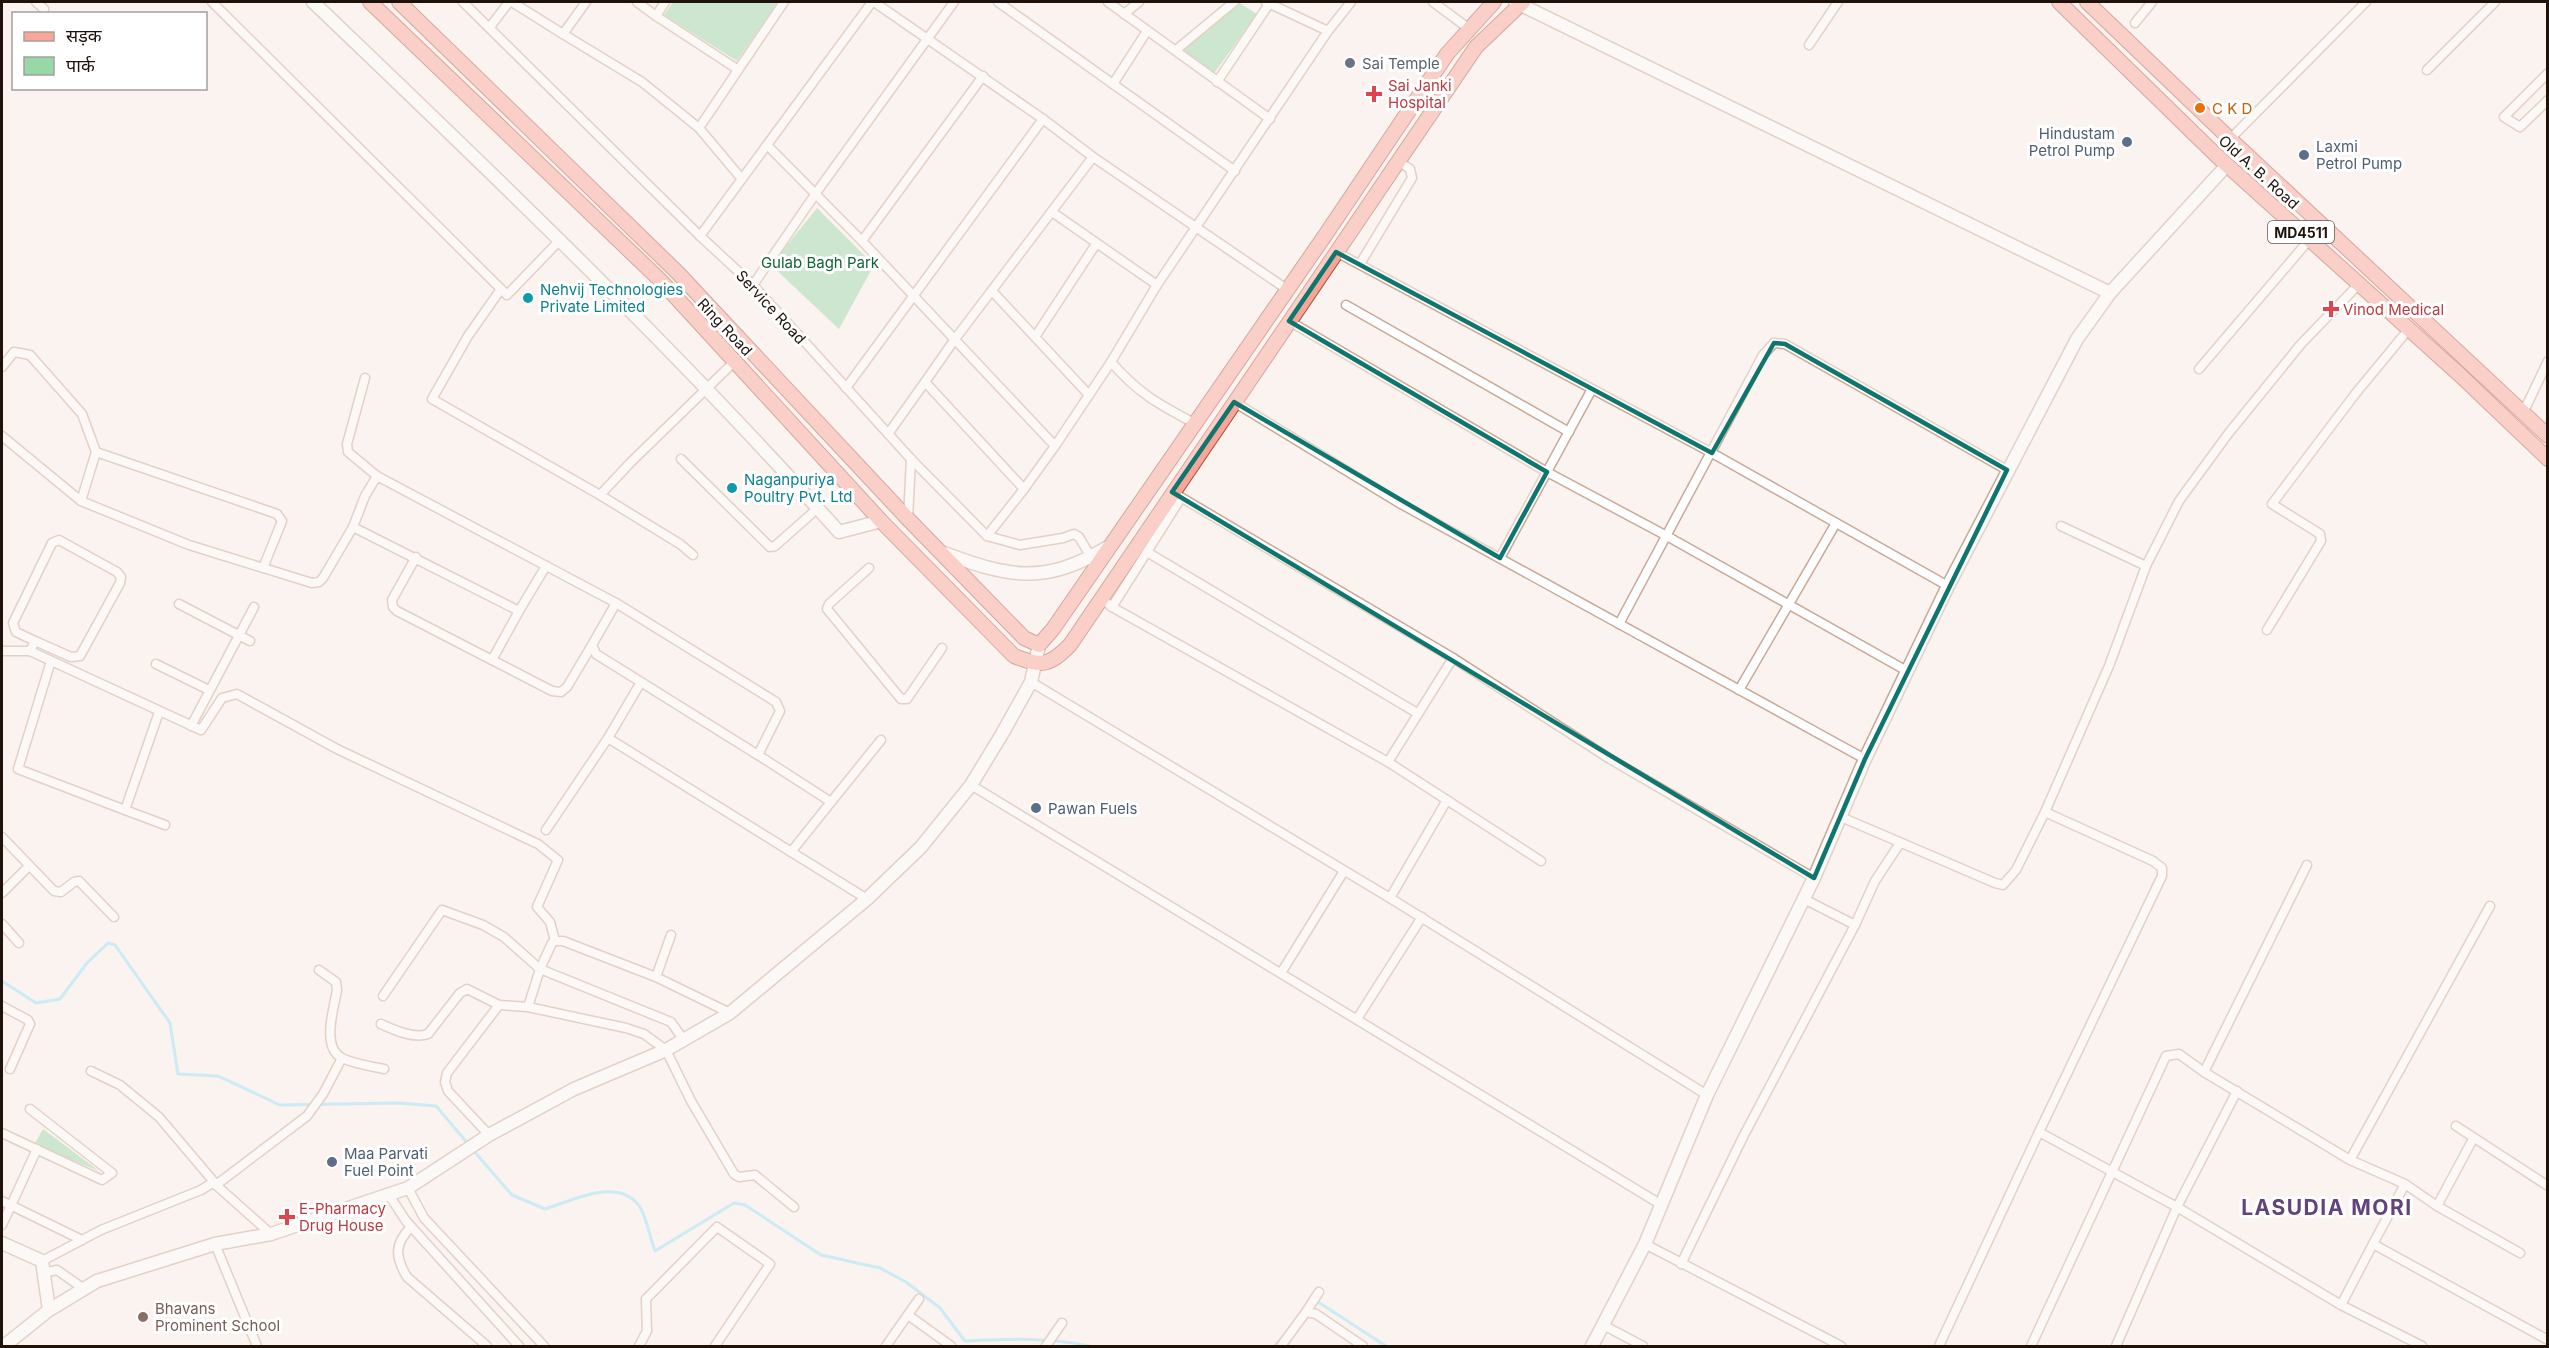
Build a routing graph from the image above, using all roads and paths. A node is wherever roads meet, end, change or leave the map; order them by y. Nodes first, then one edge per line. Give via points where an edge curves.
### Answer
1 (36, 2) edge
2 (212, 2) edge
3 (313, 2) edge
4 (370, 2) edge
5 (399, 2) edge
6 (463, 2) edge
7 (510, 2) edge
8 (586, 2) edge
9 (637, 2) edge
10 (665, 2) edge
11 (784, 2) edge
12 (873, 2) edge
13 (954, 2) edge
14 (998, 2) edge
15 (1108, 2) edge
16 (1139, 2) edge
17 (1234, 2) edge
18 (1351, 2) edge
19 (1433, 2) edge
20 (1494, 2) edge
21 (1519, 2) edge
22 (1838, 2) edge
23 (2059, 2) edge
24 (2087, 2) edge
25 (2152, 2) edge
26 (2366, 2) edge
27 (2495, 2) edge
28 (1267, 3) edge
29 (44, 9) dead end
30 (1124, 14) junction
31 (656, 15) junction
32 (2135, 23) dead end
33 (490, 27) junction
34 (1468, 28) junction
35 (1147, 31) junction
36 (1328, 31) junction
37 (563, 34) junction
38 (928, 37) junction
39 (1809, 45) dead end
40 (1176, 50) junction
41 (737, 69) junction
42 (2427, 70) dead end
43 (2547, 73) edge
44 (983, 76) junction
45 (1217, 82) junction
46 (1113, 84) junction
47 (2547, 100) edge
48 (1043, 119) junction
49 (1270, 119) junction
50 (699, 128) junction
51 (2229, 139) junction
52 (767, 145) junction
53 (1093, 157) junction
54 (1397, 160) junction
55 (2227, 165) junction
56 (1234, 171) junction
57 (741, 178) junction
58 (816, 193) junction
59 (1052, 212) junction
60 (1196, 228) junction
61 (700, 236) junction
62 (561, 239) junction
63 (2310, 240) junction
64 (862, 241) junction
65 (1096, 244) junction
66 (1336, 252) junction
67 (1360, 264) junction
68 (2359, 284) junction
69 (753, 285) junction
70 (1157, 285) junction
71 (501, 289) junction
72 (1288, 290) junction
73 (992, 291) junction
74 (2110, 294) junction
75 (914, 295) junction
76 (1346, 305) dead end
77 (1289, 321) junction
78 (2408, 330) junction
79 (1035, 337) junction
80 (955, 339) junction
81 (2547, 361) edge
82 (734, 362) junction
83 (1111, 362) junction
84 (2, 367) edge
85 (2199, 369) dead end
86 (365, 378) dead end
87 (925, 382) junction
88 (707, 388) junction
89 (846, 388) junction
90 (1592, 389) junction
91 (1089, 395) junction
92 (1234, 402) junction
93 (2523, 413) junction
94 (1194, 423) junction
95 (1569, 432) junction
96 (888, 434) junction
97 (2, 436) edge
98 (2547, 436) edge
99 (1056, 446) junction
100 (96, 452) junction
101 (1712, 453) junction
102 (681, 459) dead end
103 (911, 459) junction
104 (2547, 459) edge
105 (2007, 470) junction
106 (1547, 472) junction
107 (377, 476) junction
108 (1024, 489) junction
109 (600, 495) junction
110 (1176, 495) junction
111 (81, 501) junction
112 (818, 508) junction
113 (908, 519) junction
114 (881, 521) junction
115 (1836, 523) junction
116 (2061, 526) dead end
117 (353, 527) junction
118 (1665, 535) junction
119 (987, 536) junction
120 (1108, 547) junction
121 (937, 550) junction
122 (1147, 552) junction
123 (693, 555) dead end
124 (416, 557) junction
125 (1091, 557) junction
126 (1500, 558) junction
127 (546, 566) junction
128 (2146, 566) junction
129 (263, 568) junction
130 (869, 568) dead end
131 (1948, 586) junction
132 (616, 603) junction
133 (1107, 603) junction
134 (179, 604) dead end
135 (1789, 605) junction
136 (254, 607) dead end
137 (519, 611) junction
138 (1619, 624) junction
139 (2267, 630) dead end
140 (239, 635) junction
141 (35, 641) junction
142 (250, 641) dead end
143 (592, 645) junction
144 (1039, 645) junction
145 (942, 648) dead end
146 (2, 651) edge
147 (30, 651) junction
148 (1453, 658) junction
149 (492, 660) junction
150 (51, 661) junction
151 (156, 664) dead end
152 (1036, 665) junction
153 (1907, 672) junction
154 (641, 682) junction
155 (1031, 682) junction
156 (209, 690) junction
157 (1739, 690) junction
158 (159, 712) junction
159 (1417, 713) junction
160 (191, 726) junction
161 (608, 738) junction
162 (881, 740) dead end
163 (758, 755) junction
164 (1864, 759) junction
165 (1388, 762) junction
166 (971, 785) junction
167 (1447, 800) junction
168 (831, 802) junction
169 (125, 810) junction
170 (2045, 812) junction
171 (1841, 817) junction
172 (165, 825) dead end
173 (546, 830) dead end
174 (2, 837) edge
175 (1900, 843) junction
176 (791, 852) junction
177 (1541, 861) dead end
178 (2307, 865) dead end
179 (29, 866) junction
180 (1344, 870) junction
181 (1814, 878) junction
182 (2, 893) edge
183 (1390, 898) junction
184 (867, 899) junction
185 (1804, 899) junction
186 (2490, 906) dead end
187 (114, 917) dead end
188 (1422, 918) junction
189 (2, 924) edge
190 (1855, 925) junction
191 (671, 935) dead end
192 (555, 941) junction
193 (20, 943) dead end
194 (540, 969) junction
195 (319, 970) dead end
196 (1281, 973) junction
197 (656, 976) junction
198 (383, 996) dead end
199 (499, 1005) junction
200 (2, 1006) edge
201 (528, 1007) junction
202 (730, 1014) junction
203 (1357, 1019) junction
204 (381, 1024) dead end
205 (682, 1039) junction
206 (666, 1050) junction
207 (342, 1058) junction
208 (10, 1069) dead end
209 (384, 1070) dead end
210 (91, 1071) dead end
211 (2204, 1072) junction
212 (2237, 1091) junction
213 (1707, 1095) junction
214 (30, 1109) dead end
215 (2456, 1126) dead end
216 (2039, 1132) junction
217 (2, 1133) edge
218 (487, 1136) junction
219 (2473, 1139) junction
220 (37, 1149) junction
221 (2350, 1160) junction
222 (2112, 1173) junction
223 (215, 1183) junction
224 (2404, 1184) junction
225 (2547, 1186) edge
226 (408, 1188) junction
227 (389, 1195) junction
228 (6, 1203) edge
229 (1660, 1204) junction
230 (2437, 1206) junction
231 (794, 1207) dead end
232 (2177, 1207) junction
233 (2, 1225) edge
234 (411, 1227) junction
235 (271, 1234) junction
236 (82, 1240) junction
237 (2, 1244) edge
238 (215, 1244) junction
239 (1645, 1244) junction
240 (2373, 1244) junction
241 (2520, 1253) dead end
242 (1681, 1264) junction
243 (42, 1267) junction
244 (84, 1289) junction
245 (1318, 1293) dead end
246 (919, 1299) dead end
247 (2341, 1305) junction
248 (1309, 1308) junction
249 (49, 1310) junction
250 (908, 1315) junction
251 (1062, 1323) dead end
252 (1605, 1326) junction
253 (2547, 1340) edge
254 (516, 1343) edge
255 (1835, 1345) edge
256 (1046, 1346) edge
257 (4, 1347) edge
258 (257, 1347) edge
259 (487, 1347) edge
260 (506, 1347) edge
261 (544, 1347) edge
262 (639, 1347) edge
263 (715, 1347) edge
264 (886, 1347) edge
265 (951, 1347) edge
266 (1281, 1347) edge
267 (1363, 1347) edge
268 (1592, 1347) edge
269 (1642, 1347) edge
270 (1939, 1347) edge
271 (2031, 1347) edge
272 (2116, 1347) edge
273 (2422, 1347) edge

1 - 29 street
2 - 71 street
3 - 62 street
4 - 82 main road, Ring Road via 660,280
5 - 113 main road, Ring Road via 678,273
6 - 33 street, Service Road
7 - 33 street
7 - 37 street
8 - 37 street
9 - 31 street
10 - 31 street
11 - 41 street
12 - 38 street
12 - 52 street
13 - 38 street
14 - 46 street
15 - 30 street
16 - 30 street
17 - 40 street
18 - 36 street
19 - 34 street
20 - 34 main road
21 - 54 main road via 1476,47
21 - 74 street
22 - 39 street
23 - 55 main road, Old A. B. Road / MD4511
24 - 51 main road, Old A. B. Road / MD4511
25 - 32 street
26 - 51 street
27 - 42 street
28 - 36 street
28 - 45 street
30 - 35 street
31 - 41 street
33 - 61 street, Service Road
34 - 72 main road
35 - 40 street
35 - 46 street
36 - 49 street
37 - 50 street via 642,82
38 - 44 street
38 - 58 street
40 - 45 street
41 - 50 street
43 - 47 street via 2504,117 2520,128
44 - 48 street
44 - 64 street
45 - 49 street
46 - 56 street
48 - 53 street
48 - 75 street
49 - 56 street
50 - 57 street
51 - 93 main road, Old A. B. Road / MD4511
52 - 57 street
52 - 58 street
53 - 59 street
53 - 60 street
54 - 66 main road
54 - 67 street via 1410,169 1412,178
55 - 63 main road, Old A. B. Road / MD4511
55 - 74 street
56 - 60 street
57 - 61 street
58 - 64 street
58 - 69 street
59 - 65 street
59 - 73 street
60 - 70 street
60 - 72 street
61 - 69 street, Service Road
62 - 71 street via 507,295
62 - 88 street
63 - 68 main road, Old A. B. Road / MD4511
63 - 85 street
64 - 75 street
65 - 70 street
65 - 79 street
66 - 67 street
66 - 77 main road
67 - 90 street
68 - 78 main road, Old A. B. Road / MD4511
68 - 128 street via 2301,344 2193,478
69 - 89 street, Service Road
70 - 83 street
71 - 109 street via 432,399
72 - 94 main road
73 - 79 street
73 - 80 street
74 - 105 street via 2078,339
75 - 80 street
75 - 89 street
76 - 95 street
77 - 92 main road
77 - 106 street
78 - 104 main road, Old A. B. Road / MD4511
78 - 139 street via 2272,504 2320,534 2321,541
79 - 91 street
80 - 87 street
80 - 99 street
81 - 93 street
82 - 88 street
82 - 114 main road, Ring Road
83 - 91 street
83 - 94 street via 1150,400
84 - 100 street via 14,352 30,356 82,414
86 - 107 street via 347,444 348,452
87 - 96 street
87 - 108 street
88 - 109 street
88 - 112 street
89 - 96 street, Service Road
90 - 95 street
90 - 101 street
91 - 99 street
92 - 110 main road
92 - 126 street via 1401,504
93 - 98 main road, Old A. B. Road / MD4511
94 - 120 main road
95 - 106 street
96 - 103 street, Service Road
97 - 111 street
99 - 108 street
100 - 111 street
100 - 129 street via 277,514 282,521
101 - 105 street via 1763,355 1774,343 1785,344
101 - 115 street
101 - 118 street
102 - 112 street via 770,547
103 - 113 street
103 - 119 street, Service Road
105 - 131 street
106 - 118 street
106 - 126 street
107 - 117 street
107 - 127 street
108 - 119 street
109 - 123 street
110 - 122 street
110 - 133 main road
110 - 148 street
111 - 129 street via 189,545
112 - 114 street via 839,532
113 - 121 main road, Ring Road
114 - 152 main road, Ring Road via 1014,656
115 - 131 street
115 - 135 street
116 - 128 street
117 - 124 street
117 - 129 street via 319,582
118 - 135 street
118 - 138 street
119 - 125 street via 1020,545 1074,534
120 - 125 street
120 - 144 main road
121 - 125 street via 1005,573 1057,571
121 - 144 main road, Ring Road via 1024,638
122 - 133 street
122 - 159 street
124 - 137 street
124 - 149 street via 392,600 393,607
126 - 138 street
127 - 132 street
127 - 137 street
128 - 170 street via 2109,666
130 - 145 street via 827,609 901,699 907,699
131 - 153 street
132 - 143 street
132 - 163 street via 776,702 780,711
133 - 152 main road via 1055,660
133 - 165 street
134 - 140 street
135 - 153 street
135 - 157 street
136 - 140 street
137 - 149 street
138 - 157 street
140 - 142 street
140 - 156 street
141 - 141 street via 16,632 13,623 52,543 59,540 121,576 80,656 72,657
141 - 147 street
143 - 149 street via 561,692
143 - 154 street via 596,654
144 - 152 street
146 - 147 street
147 - 150 street
148 - 159 street
148 - 181 street via 1610,759
150 - 158 street
150 - 169 street via 18,769
151 - 156 street
152 - 155 street
153 - 164 street
154 - 161 street
154 - 163 street
155 - 166 street
155 - 180 street
156 - 160 street
157 - 164 street
158 - 160 street
158 - 169 street
159 - 165 street
160 - 192 street via 201,730 222,698 237,694 348,754 538,844 558,860 537,907 550,922
161 - 173 street
161 - 176 street
162 - 168 street
163 - 168 street
164 - 171 street
165 - 167 street
166 - 184 street via 921,847
166 - 196 street
167 - 177 street
167 - 183 street
168 - 176 street
169 - 172 street
170 - 175 street via 2016,870 2003,885
170 - 216 street via 2152,861 2162,868 2162,876
171 - 175 street
171 - 181 street
174 - 179 street
175 - 190 street via 1875,881
176 - 184 street
178 - 211 street
179 - 182 street
179 - 187 street via 57,893 79,881
180 - 183 street
180 - 196 street
181 - 185 street
183 - 188 street
184 - 202 street
185 - 190 street
185 - 213 street
186 - 221 street
188 - 203 street
188 - 213 street
189 - 193 street
190 - 242 street
191 - 197 street
192 - 194 street
192 - 197 street
194 - 198 street via 504,937 442,910
194 - 201 street
194 - 205 street via 671,1022
195 - 207 street via 336,982 330,1040
196 - 203 street
197 - 202 street
199 - 201 street
199 - 204 street via 464,990 428,1034 401,1032
199 - 218 street via 447,1073 445,1082 448,1091
200 - 208 street via 30,1024
201 - 206 street via 626,1028 644,1034
202 - 205 street
203 - 229 street
205 - 206 street
206 - 218 street via 574,1089
206 - 231 street via 734,1174 755,1175
207 - 209 street
207 - 223 street via 307,1116
210 - 223 street via 120,1085 159,1117
211 - 212 street
211 - 222 street via 2179,1054 2166,1056
212 - 221 street
212 - 232 street
213 - 229 street
214 - 220 street via 112,1173 102,1180
215 - 219 street
216 - 222 street
216 - 270 street
217 - 220 street
218 - 226 street
219 - 225 street
219 - 230 street
220 - 228 street
221 - 224 street
222 - 232 street
222 - 271 street
223 - 235 street
223 - 236 street
224 - 230 street
224 - 240 street
226 - 227 street
226 - 261 street via 424,1218
227 - 234 street
227 - 235 street
228 - 233 street
228 - 236 street
229 - 239 street
230 - 241 street
232 - 247 street
232 - 272 street
234 - 254 street
234 - 259 street via 397,1253 406,1277
235 - 238 street
236 - 243 street
237 - 243 street
238 - 244 street via 97,1281
238 - 258 street
239 - 242 street
239 - 252 street
240 - 247 street
240 - 253 street
242 - 255 street
243 - 244 street via 57,1270
243 - 249 street
244 - 249 street
245 - 248 street
246 - 250 street
247 - 273 street
248 - 266 street
248 - 267 street
249 - 257 street
250 - 264 street
250 - 265 street
251 - 256 street
252 - 268 street
252 - 269 street
254 - 260 street
262 - 263 street via 647,1331 646,1299 717,1227 770,1263

